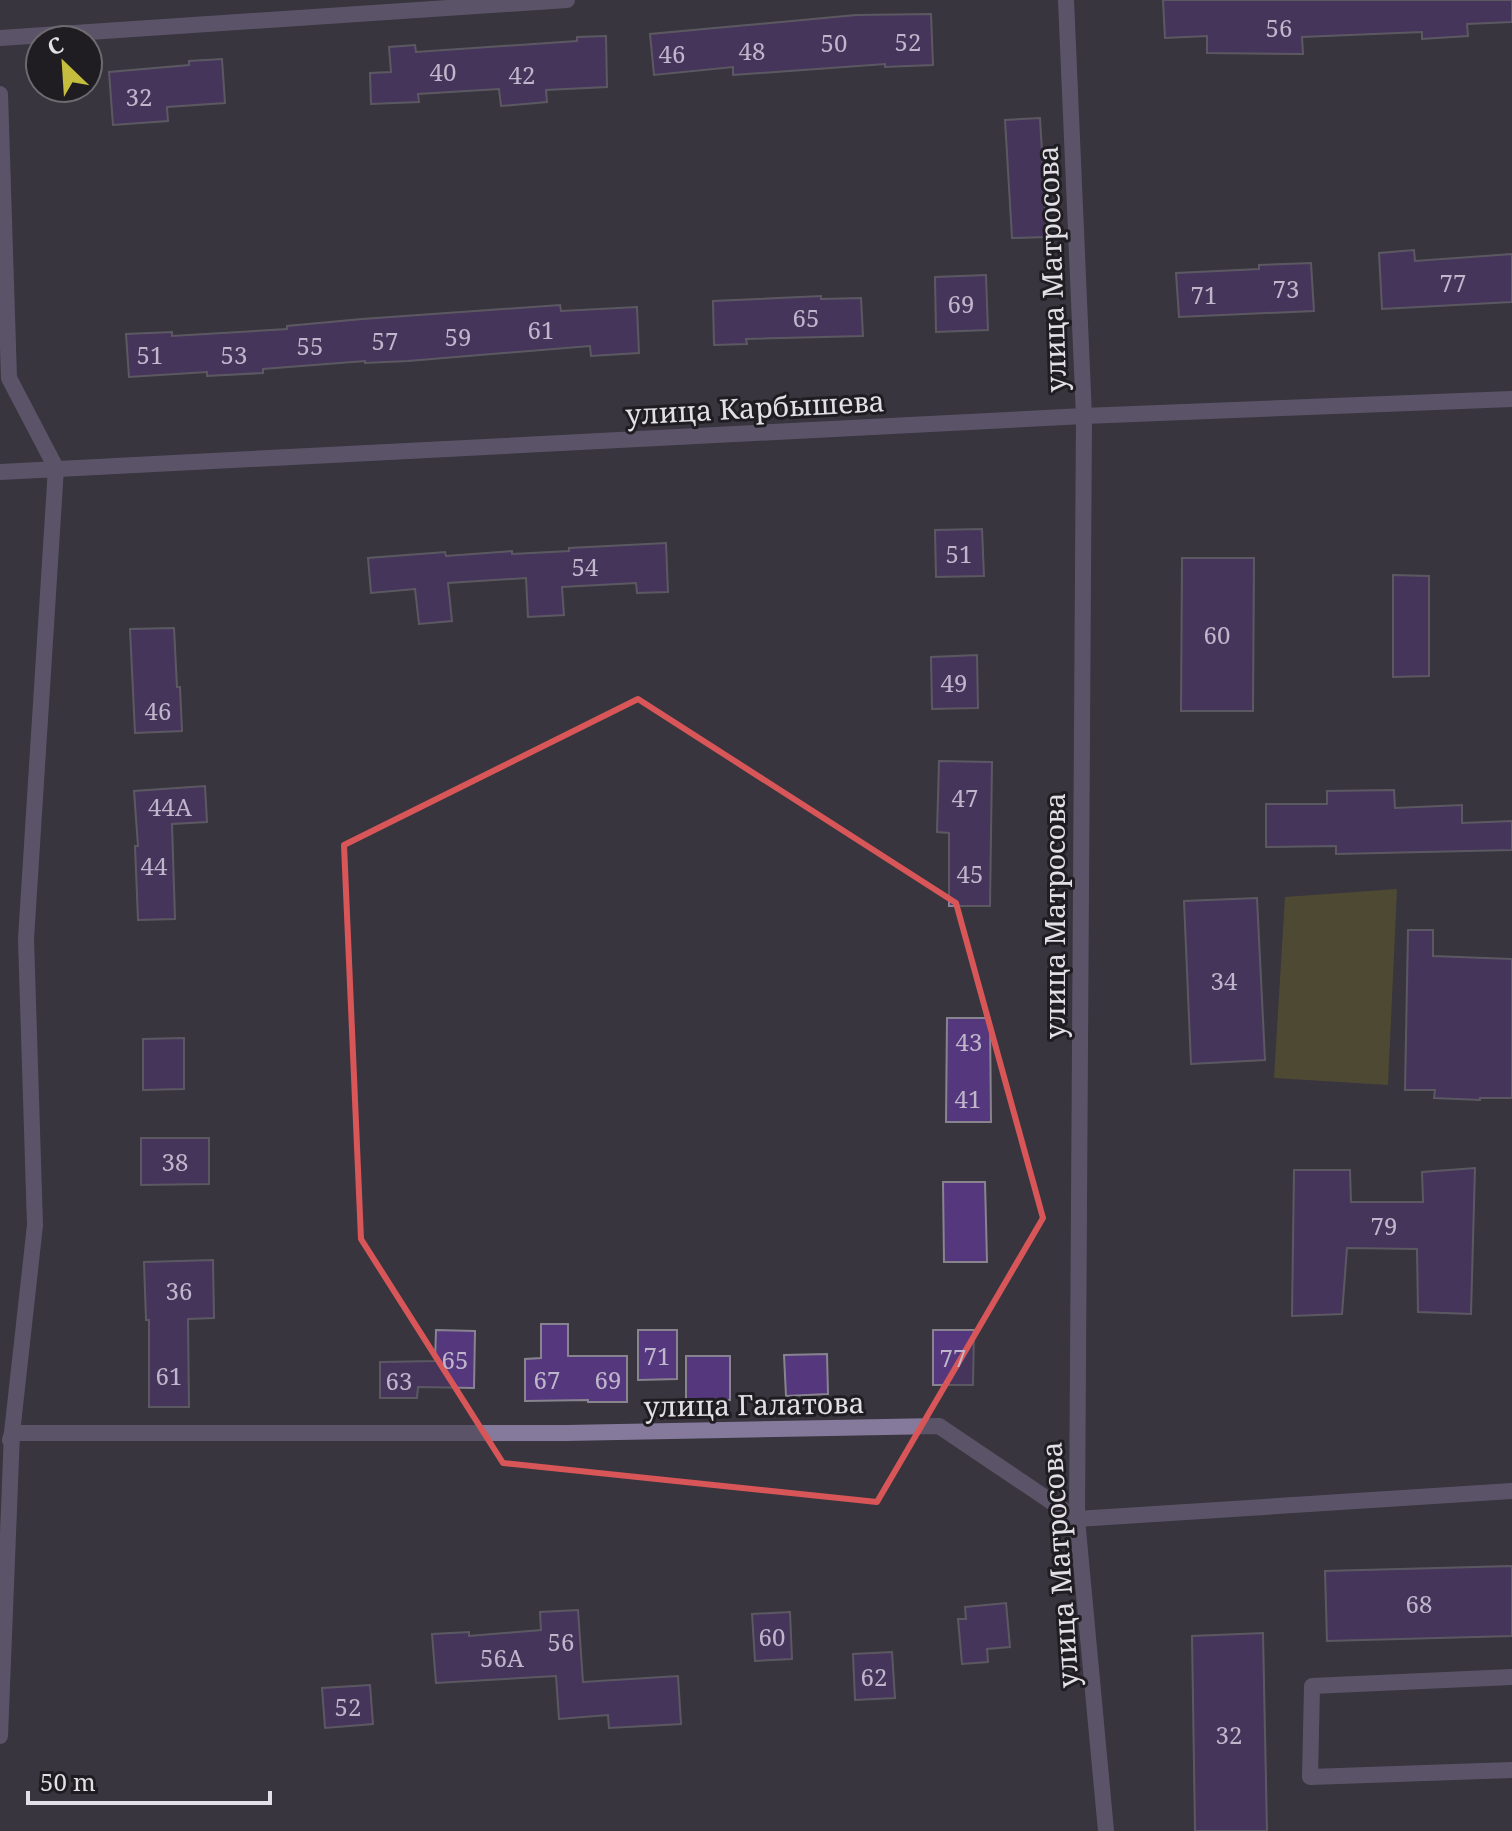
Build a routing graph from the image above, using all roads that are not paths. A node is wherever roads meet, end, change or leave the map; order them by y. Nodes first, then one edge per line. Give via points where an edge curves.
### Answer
1 (567, 0) edge
2 (1066, 0) edge
3 (0, 38) edge
4 (0, 94) edge
5 (1512, 399) edge
6 (1084, 416) junction
7 (56, 468) junction
8 (0, 472) edge
9 (12, 1433) junction
10 (0, 1477) edge
11 (1512, 1491) edge
12 (1077, 1519) junction
13 (1512, 1677) edge
14 (0, 1736) edge
15 (1512, 1770) edge
16 (1106, 1831) edge

1 - 3 street
2 - 6 street, улица Матросова
4 - 7 street via 9,378
5 - 6 street, улица Карбышева
6 - 7 street, улица Карбышева
6 - 12 street, улица Матросова
7 - 8 street, улица Карбышева
7 - 9 street via 26,939 35,1225
9 - 10 street
9 - 12 street, улица Галатова via 566,1433 939,1426
9 - 14 street
11 - 12 street
12 - 16 street, улица Матросова
13 - 15 street via 1312,1686 1310,1777

